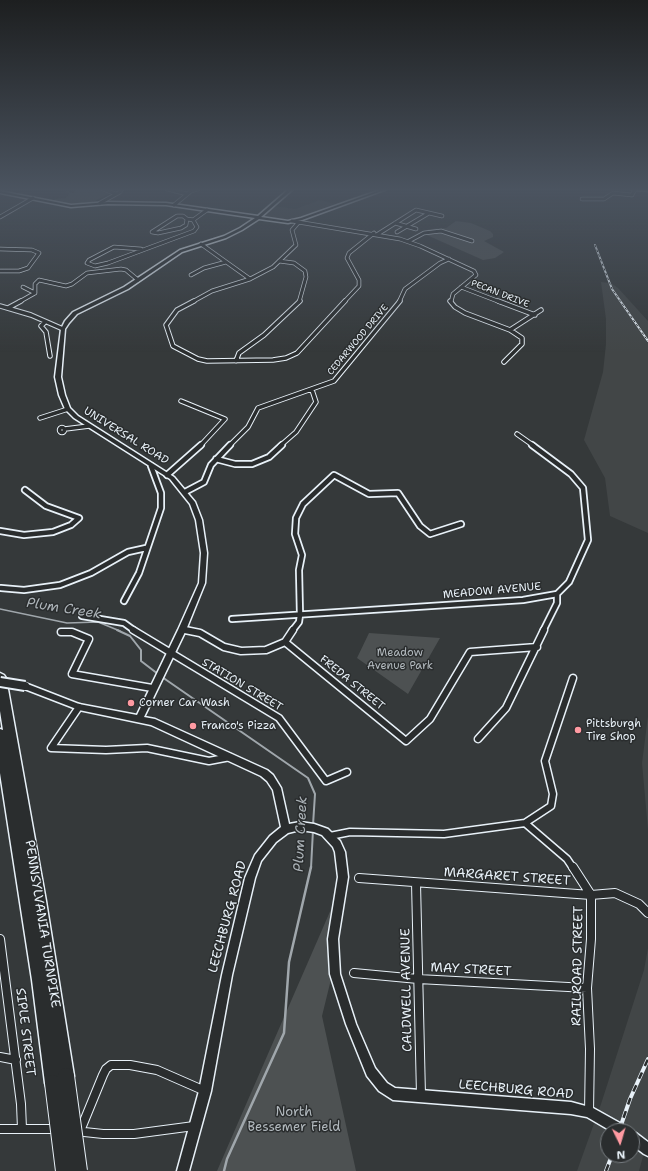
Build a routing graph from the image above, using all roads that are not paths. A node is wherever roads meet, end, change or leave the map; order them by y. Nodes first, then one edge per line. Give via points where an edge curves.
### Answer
1 (157, 244) edge
2 (201, 244) joint
3 (296, 244) edge
4 (362, 244) edge
5 (415, 244) edge
6 (0, 249) edge
7 (135, 250) junction
8 (279, 260) junction
9 (449, 260) junction
10 (226, 262) junction
11 (0, 271) edge
12 (191, 275) dead end
13 (250, 279) junction
14 (138, 280) junction
15 (23, 287) dead end
16 (461, 287) junction
17 (35, 293) junction
18 (0, 306) edge
19 (8, 308) junction
20 (541, 310) dead end
21 (535, 314) junction
22 (46, 322) junction
23 (63, 329) junction
24 (510, 330) junction
25 (50, 356) dead end
26 (236, 361) junction
27 (504, 362) dead end
28 (312, 390) junction
29 (182, 401) dead end
30 (68, 409) junction
31 (40, 418) dead end
32 (89, 426) junction
33 (65, 429) dead end
34 (517, 434) dead end
35 (216, 459) junction
36 (151, 466) junction
37 (167, 475) junction
38 (25, 490) dead end
39 (185, 492) junction
40 (461, 524) dead end
41 (0, 531) edge
42 (146, 548) junction
43 (1, 588) dead end
44 (557, 594) junction
45 (124, 601) dead end
46 (300, 615) junction
47 (82, 616) dead end
48 (232, 619) dead end
49 (182, 630) junction
50 (61, 632) dead end
51 (285, 642) junction
52 (537, 647) junction
53 (170, 654) junction
54 (0, 678) edge
55 (574, 678) dead end
56 (0, 682) edge
57 (152, 688) junction
58 (79, 707) junction
59 (139, 719) junction
60 (0, 734) edge
61 (478, 739) dead end
62 (230, 757) junction
63 (347, 772) dead end
64 (525, 823) junction
65 (286, 829) junction
66 (330, 836) junction
67 (359, 878) dead end
68 (416, 883) junction
69 (591, 895) junction
70 (648, 913) edge
71 (0, 939) edge
72 (354, 973) dead end
73 (418, 979) junction
74 (3, 985) edge
75 (587, 988) junction
76 (0, 1057) edge
77 (16, 1060) junction
78 (59, 1079) junction
79 (204, 1091) junction
80 (422, 1096) junction
81 (589, 1112) junction
82 (609, 1123) edge
83 (195, 1126) junction
84 (0, 1129) edge
85 (22, 1129) junction
86 (80, 1131) junction
87 (640, 1144) edge
88 (648, 1150) edge
89 (64, 1171) edge
90 (79, 1171) edge
91 (183, 1171) edge

1 - 7 street
2 - 10 street
2 - 14 street via 181,251
3 - 8 street
4 - 26 street via 349,253 347,258 359,280 359,286 302,348 280,360
5 - 9 street
6 - 11 street via 32,250 39,253 28,268 19,271
7 - 7 street via 114,247 87,263 91,266 99,265
8 - 13 street via 265,272
8 - 26 street via 294,263 305,271 300,301 264,336 239,353
9 - 16 street via 476,274
9 - 28 street, CEDARWOOD DRIVE via 440,263 405,289 399,303 334,381
10 - 12 street
10 - 13 street
13 - 26 street via 212,291 183,306 166,325 171,344 178,349 202,360
14 - 17 street via 124,269 91,272 66,286 39,280 35,284
14 - 23 street via 75,313
15 - 17 street
16 - 21 street, PECAN DRIVE
16 - 24 street via 451,297 454,307
17 - 19 street
18 - 19 street
19 - 22 street
20 - 21 street
21 - 24 street
22 - 23 street
22 - 25 street via 41,326 46,332
23 - 30 street, UNIVERSAL ROAD via 58,377
24 - 27 street via 523,341
28 - 35 street, CEDARWOOD DRIVE via 258,408 248,427
28 - 35 street via 316,402 296,432 269,457 252,464 235,464
29 - 37 street via 223,417 225,421
30 - 31 street
30 - 32 street, UNIVERSAL ROAD
32 - 33 street
32 - 36 street, UNIVERSAL ROAD
34 - 44 street, MEADOW AVENUE via 567,471 583,488 588,540 569,582
35 - 39 street, CEDARWOOD DRIVE via 209,468 207,479
36 - 37 street, UNIVERSAL ROAD
36 - 42 street via 162,500
37 - 39 street, UNIVERSAL ROAD
38 - 41 street via 46,506 80,518 71,525 53,532 24,535
39 - 49 street, UNIVERSAL ROAD via 198,512 204,546 204,567 202,583
40 - 46 street via 430,534 420,526 398,494 369,494 339,477 331,476 303,504 296,518 295,534 302,555 299,570
42 - 43 street via 128,552 90,573 60,585 24,590
42 - 45 street via 139,573
44 - 46 street, MEADOW AVENUE via 523,600
44 - 52 street via 557,603
46 - 48 street, MEADOW AVENUE
46 - 51 street via 300,622
47 - 53 street via 124,623
49 - 51 street via 200,633 224,646 241,651 266,650
49 - 53 street, UNIVERSAL ROAD
50 - 57 street via 72,632 89,639 72,674
51 - 52 street, FREDA STREET via 406,741 430,719 470,652
52 - 61 street via 506,708
53 - 57 street, UNIVERSAL ROAD
53 - 63 street, STATION STREET via 279,718 326,781
54 - 78 highway, PENNSYLVANIA TURNPIKE via 39,901
55 - 64 street via 545,761 553,794 551,806
56 - 58 street, bridge via 25,686
57 - 59 street, UNIVERSAL ROAD
58 - 59 street
58 - 62 street via 51,748 147,748 208,761
59 - 62 street via 162,726
60 - 78 highway, PENNSYLVANIA TURNPIKE via 38,980
62 - 65 street via 270,778 280,795
64 - 66 street via 444,834 350,832
64 - 69 street, RAILROAD STREET via 567,859
65 - 66 street, LEECHBURG ROAD via 318,829
65 - 79 street, LEECHBURG ROAD via 277,834 263,850 250,878 227,975
66 - 80 street, LEECHBURG ROAD via 340,852 343,866 333,939 336,974 351,1024 370,1072 383,1087 393,1094
67 - 68 street, MARGARET STREET
68 - 69 street, MARGARET STREET
68 - 73 street, CALDWELL AVENUE
69 - 70 street, MARGARET STREET via 615,893 639,904
69 - 75 street, RAILROAD STREET
71 - 74 street, SIPLE STREET
72 - 73 street, MAY STREET
73 - 75 street, MAY STREET
73 - 80 street, CALDWELL AVENUE
74 - 77 street, SIPLE STREET
75 - 81 street, RAILROAD STREET via 590,1049
76 - 77 street
77 - 85 street, SIPLE STREET
78 - 89 highway, PENNSYLVANIA TURNPIKE, bridge
78 - 90 highway, PENNSYLVANIA TURNPIKE, bridge
79 - 83 street, LEECHBURG ROAD
79 - 86 street via 157,1070 130,1065 111,1065 103,1075
80 - 81 street, LEECHBURG ROAD via 548,1105
81 - 82 street, LEECHBURG ROAD
83 - 86 street via 134,1134
83 - 91 street, LEECHBURG ROAD
84 - 85 street
85 - 86 street
87 - 88 street

